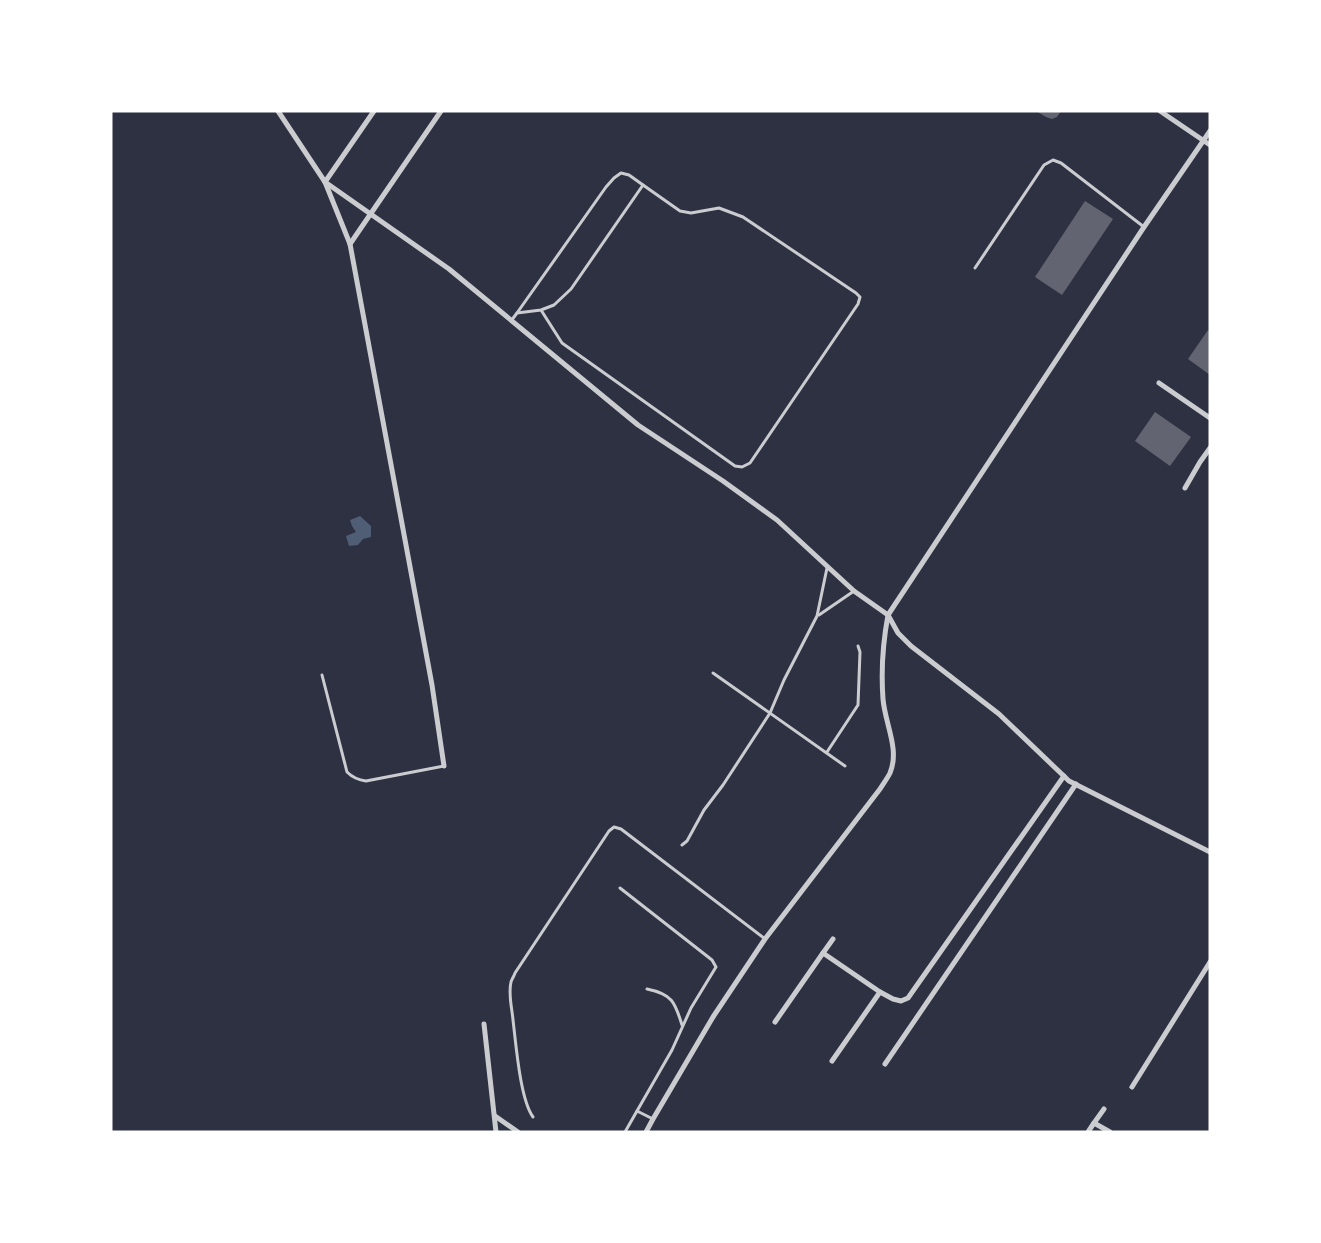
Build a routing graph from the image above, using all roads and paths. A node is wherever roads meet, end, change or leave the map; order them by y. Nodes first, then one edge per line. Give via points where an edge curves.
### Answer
1 (278, 111) edge
2 (374, 111) edge
3 (441, 111) edge
4 (1160, 111) edge
5 (1210, 131) edge
6 (1204, 140) junction
7 (1210, 145) edge
8 (325, 182) junction
9 (643, 185) junction
10 (370, 213) junction
11 (1144, 227) junction
12 (350, 244) junction
13 (975, 268) dead end
14 (541, 310) junction
15 (517, 313) junction
16 (511, 321) junction
17 (1158, 383) dead end
18 (1210, 418) edge
19 (1210, 448) edge
20 (1185, 488) dead end
21 (827, 566) junction
22 (854, 591) junction
23 (888, 615) junction
24 (817, 616) junction
25 (858, 646) dead end
26 (712, 673) dead end
27 (322, 675) dead end
28 (770, 713) junction
29 (827, 752) junction
30 (444, 766) joint
31 (845, 766) dead end
32 (1064, 776) junction
33 (1076, 784) junction
34 (682, 845) dead end
35 (1210, 852) edge
36 (620, 888) dead end
37 (765, 939) junction
38 (833, 939) dead end
39 (823, 953) junction
40 (1210, 962) edge
41 (647, 989) dead end
42 (880, 992) junction
43 (775, 1022) dead end
44 (484, 1024) dead end
45 (682, 1027) junction
46 (832, 1061) dead end
47 (885, 1064) dead end
48 (1132, 1087) dead end
49 (1104, 1108) dead end
50 (637, 1111) junction
51 (495, 1116) junction
52 (533, 1117) dead end
53 (653, 1119) junction
54 (1094, 1123) junction
55 (496, 1132) edge
56 (518, 1132) edge
57 (625, 1132) edge
58 (646, 1132) edge
59 (1088, 1132) edge
60 (1110, 1132) edge

1 - 8 street
2 - 8 street
3 - 10 street
4 - 6 street
5 - 6 street
6 - 7 street
6 - 11 street
8 - 10 street
8 - 12 street
9 - 14 lane via 571,289 554,305
9 - 14 lane via 680,211 719,208 743,217 860,297 750,463 735,466 571,350
9 - 15 lane via 621,172 614,178
10 - 12 street
10 - 16 street via 449,269
11 - 13 lane via 1053,160 1044,165
11 - 23 street
12 - 30 street
14 - 15 lane
15 - 16 lane
16 - 21 street via 645,430 759,506
17 - 18 street
19 - 20 street
21 - 22 street
21 - 24 lane
22 - 23 street
22 - 24 lane
23 - 32 street via 911,646 999,714
23 - 37 street via 882,685 894,756 890,772
24 - 28 lane
25 - 29 lane via 858,705
26 - 28 lane
27 - 30 lane via 347,772 352,777 366,781
28 - 29 lane
28 - 34 lane
29 - 31 lane
32 - 33 street
32 - 42 street via 908,998 901,1001
33 - 35 street
33 - 47 street
36 - 45 lane via 716,967
37 - 52 lane via 614,827 511,982 517,1054
37 - 53 street
38 - 39 street
39 - 42 street
39 - 43 street
40 - 48 street
41 - 45 lane via 670,998
42 - 46 street
44 - 51 street
45 - 50 lane
49 - 54 street
50 - 53 lane
50 - 57 lane
51 - 55 street
51 - 56 street
53 - 58 street
54 - 59 street
54 - 60 street

